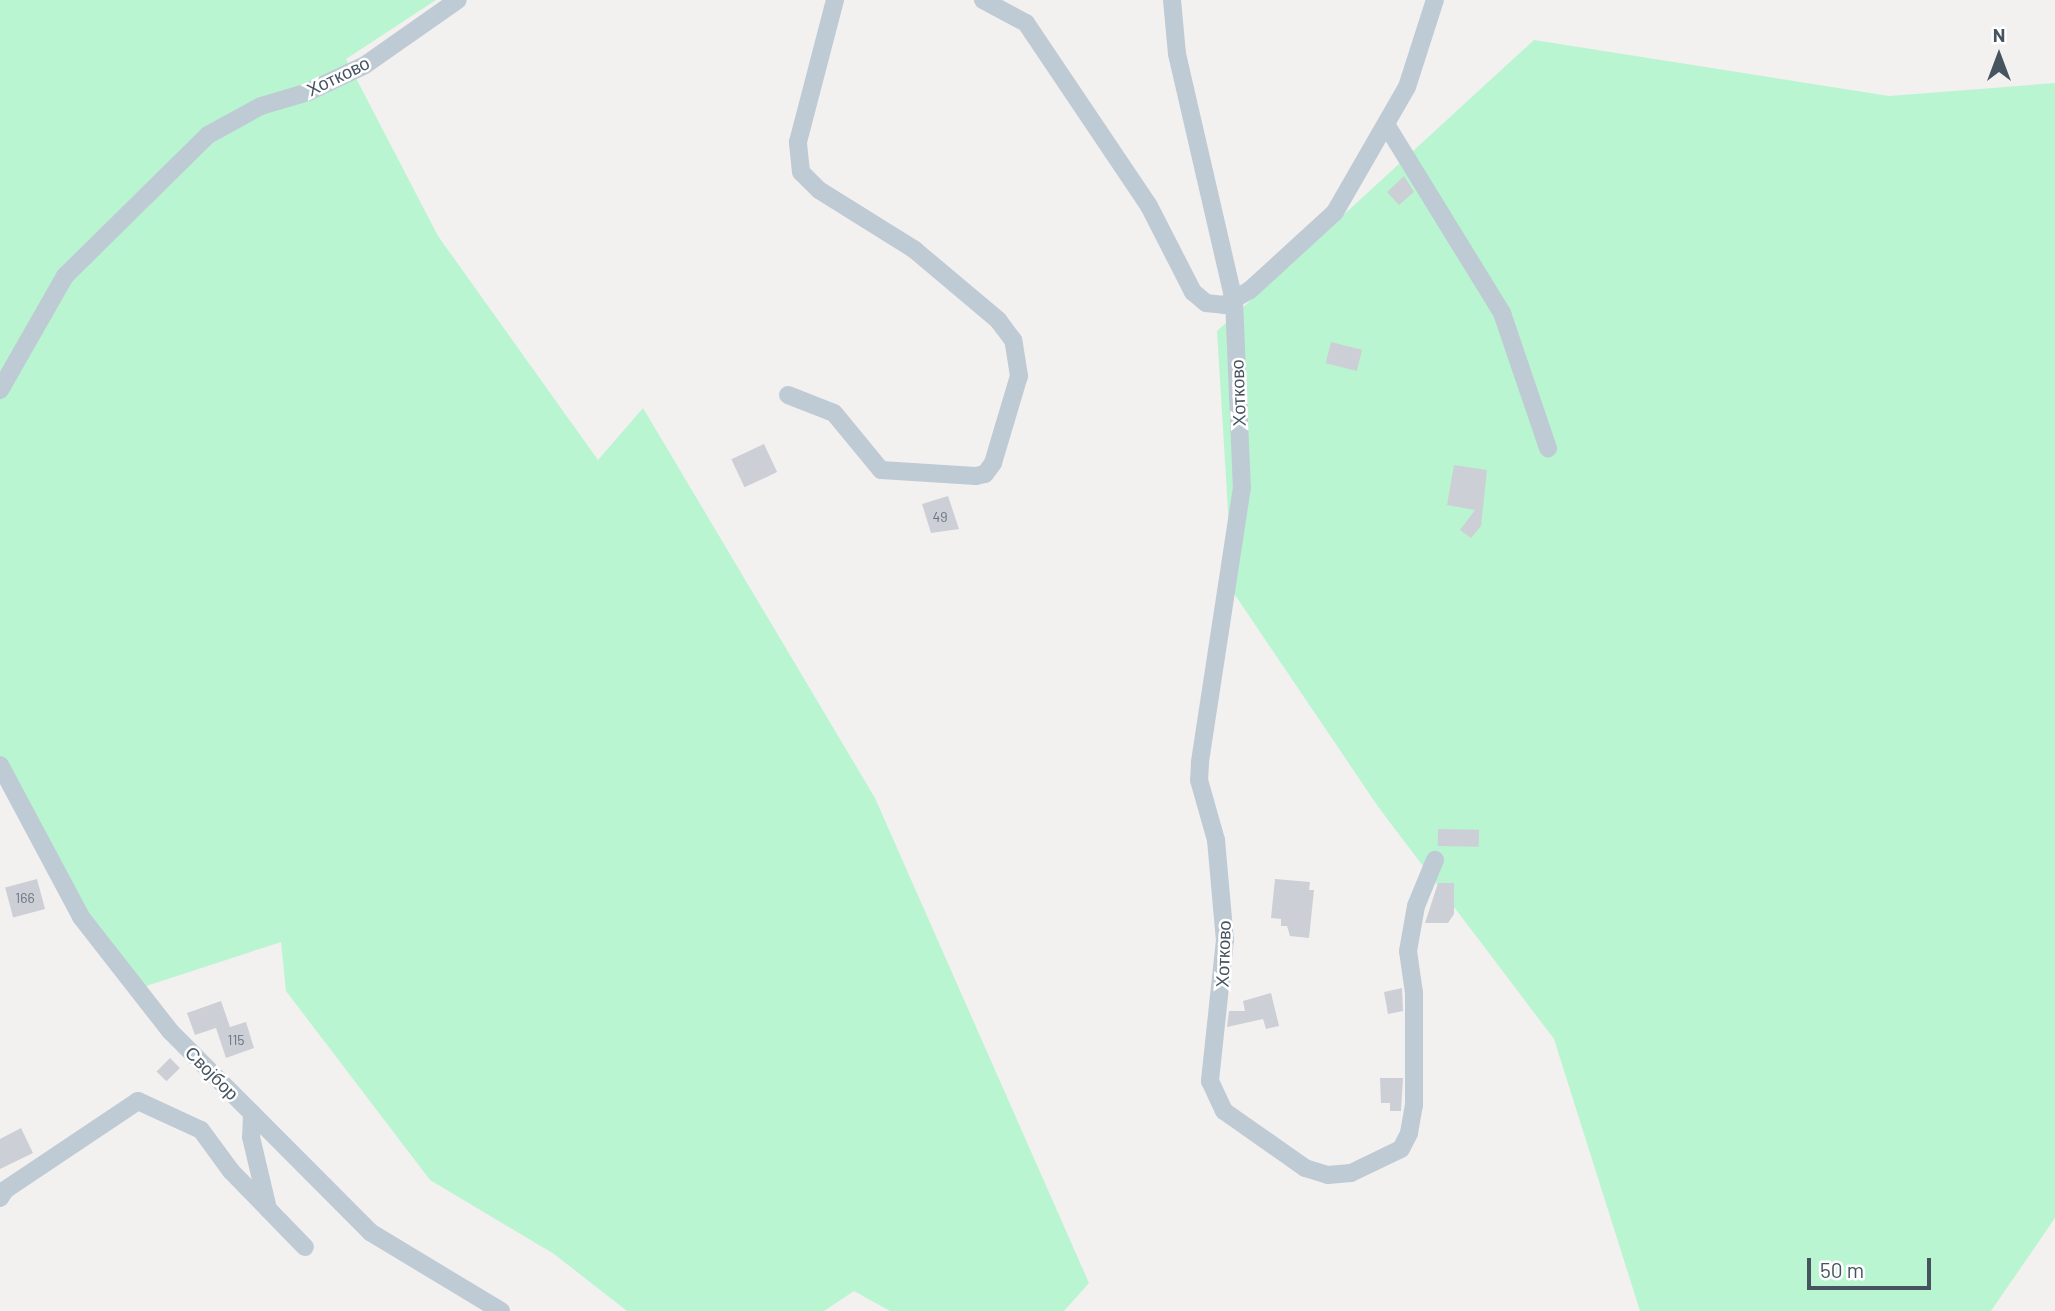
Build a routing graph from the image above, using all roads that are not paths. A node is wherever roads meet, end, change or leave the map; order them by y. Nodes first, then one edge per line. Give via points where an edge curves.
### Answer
1 (458, 0) edge
2 (835, 0) edge
3 (983, 0) edge
4 (1172, 0) edge
5 (1435, 0) edge
6 (1387, 125) junction
7 (1234, 300) junction
8 (3, 384) edge
9 (789, 395) dead end
10 (1548, 448) dead end
11 (0, 765) edge
12 (1435, 860) dead end
13 (252, 1113) junction
14 (0, 1198) edge
15 (268, 1209) junction
16 (305, 1247) dead end
17 (501, 1311) edge

1 - 8 street, Хотково via 365,65 308,92 261,106 208,135 65,276
2 - 9 street via 798,142 802,172 819,190 915,250 998,320 1013,340 1019,376 992,467 976,476 881,470 834,414
3 - 7 street via 1026,23 1149,206 1193,292 1206,303 1224,305
4 - 7 street, Хотково via 1177,54
5 - 6 street via 1407,88
6 - 7 street via 1335,212
6 - 10 street via 1502,313
7 - 12 street, Хотково via 1242,487 1199,780 1216,840 1225,940 1210,1081 1224,1111 1305,1168 1328,1175 1351,1173 1401,1149 1409,1133 1413,993 1408,951 1416,906
11 - 13 street, Својбор via 81,917 170,1031
13 - 15 street via 251,1137
13 - 17 street, Својбор via 370,1232
14 - 15 street via 5,1190 138,1101 201,1130
15 - 16 street

